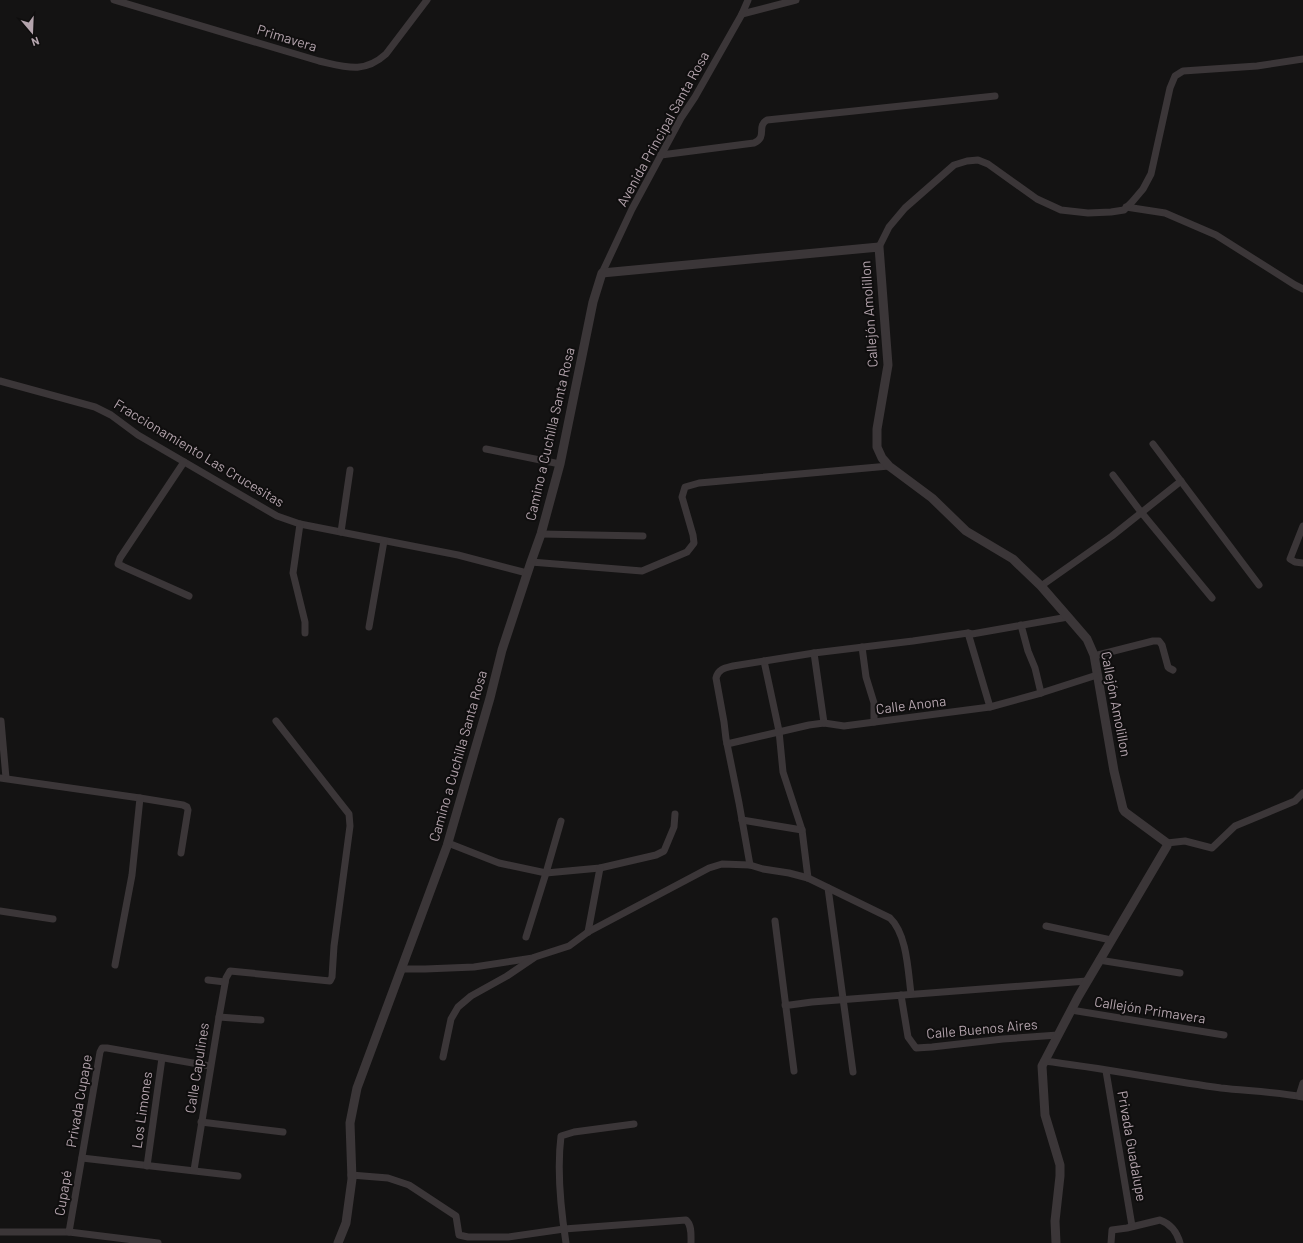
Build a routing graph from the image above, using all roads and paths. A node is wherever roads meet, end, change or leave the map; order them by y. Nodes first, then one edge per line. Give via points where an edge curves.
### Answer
1 (114, 0) edge
2 (427, 0) edge
3 (748, 0) edge
4 (796, 0) edge
5 (742, 14) junction
6 (1303, 59) edge
7 (994, 96) dead end
8 (661, 155) junction
9 (1126, 207) junction
10 (879, 247) junction
11 (602, 272) junction
12 (1303, 289) edge
13 (0, 381) edge
14 (1153, 444) dead end
15 (486, 449) dead end
16 (184, 462) junction
17 (560, 464) junction
18 (889, 466) junction
19 (350, 470) dead end
20 (1113, 475) dead end
21 (1181, 480) junction
22 (1141, 512) junction
23 (300, 524) junction
24 (1303, 526) edge
25 (341, 532) junction
26 (541, 534) junction
27 (643, 536) dead end
28 (384, 541) junction
29 (531, 562) junction
30 (1303, 563) edge
31 (527, 573) junction
32 (1259, 585) dead end
33 (1041, 586) junction
34 (189, 596) dead end
35 (1212, 598) dead end
36 (1068, 617) junction
37 (1021, 625) junction
38 (368, 627) dead end
39 (305, 633) dead end
40 (968, 633) junction
41 (862, 647) junction
42 (814, 653) junction
43 (1094, 656) junction
44 (764, 661) junction
45 (1173, 670) dead end
46 (1097, 675) junction
47 (1041, 693) junction
48 (990, 707) junction
49 (1, 721) edge
50 (276, 721) dead end
51 (874, 722) junction
52 (824, 723) junction
53 (779, 731) junction
54 (727, 744) junction
55 (3, 778) edge
56 (1303, 793) edge
57 (140, 798) junction
58 (675, 814) dead end
59 (742, 820) junction
60 (561, 821) dead end
61 (802, 830) junction
62 (448, 843) junction
63 (1167, 843) junction
64 (181, 853) dead end
65 (750, 865) junction
66 (600, 868) junction
67 (546, 873) junction
68 (808, 878) junction
69 (828, 888) junction
70 (0, 911) edge
71 (53, 918) dead end
72 (775, 921) dead end
73 (1046, 926) dead end
74 (588, 932) junction
75 (526, 937) dead end
76 (1111, 940) junction
77 (535, 957) junction
78 (1099, 960) junction
79 (115, 965) dead end
80 (401, 968) junction
81 (1180, 973) dead end
82 (208, 980) dead end
83 (1087, 980) junction
84 (225, 982) junction
85 (911, 994) junction
86 (901, 995) junction
87 (844, 999) junction
88 (785, 1005) junction
89 (1071, 1010) junction
90 (219, 1016) junction
91 (260, 1020) dead end
92 (1058, 1035) junction
93 (1224, 1035) dead end
94 (443, 1057) dead end
95 (162, 1058) junction
96 (1044, 1061) junction
97 (210, 1066) junction
98 (794, 1071) dead end
99 (1106, 1071) junction
100 (853, 1072) dead end
101 (1303, 1083) edge
102 (1301, 1096) edge
103 (201, 1122) junction
104 (634, 1124) dead end
105 (283, 1132) dead end
106 (82, 1158) junction
107 (147, 1166) junction
108 (194, 1170) junction
109 (351, 1175) junction
110 (238, 1176) dead end
111 (1132, 1226) junction
112 (564, 1229) junction
113 (0, 1232) edge
114 (69, 1232) junction
115 (158, 1243) edge
116 (338, 1243) edge
117 (566, 1243) edge
118 (692, 1243) edge
119 (1056, 1243) edge
120 (1111, 1243) edge
121 (1180, 1243) edge

1 - 2 street, Primavera via 319,62 348,68 369,66 386,54
3 - 5 street, Avenida Principal Santa Rosa
4 - 5 street
5 - 8 street, Avenida Principal Santa Rosa
6 - 9 street via 1257,66 1182,71 1175,76 1170,88 1151,174 1143,189
7 - 8 street via 767,120 762,125 762,136 754,143
8 - 11 street, Avenida Principal Santa Rosa
9 - 10 street via 1124,210 1111,212 1061,210 1037,199 988,164 978,160 967,161 954,165 905,208 889,227
9 - 12 street via 1165,213 1210,233
10 - 11 street, Callejón Amolillon
10 - 18 street, Callejón Amolillon via 888,365 877,429 877,447
11 - 17 street, Camino a Cuchilla Santa Rosa via 593,302
13 - 16 street, Fraccionamiento Las Crucesitas via 95,408
14 - 21 street
15 - 17 street
16 - 23 street, Fraccionamiento Las Crucesitas via 277,516
16 - 34 street via 118,564
17 - 26 street, Camino a Cuchilla Santa Rosa
18 - 29 street via 699,483 685,487 682,497 694,543 687,552 642,571
18 - 33 street, Callejón Amolillon via 932,498 966,531 1013,560
19 - 25 street
20 - 22 street
21 - 22 street
21 - 32 street
22 - 33 street via 1112,536
22 - 35 street
23 - 25 street, Fraccionamiento Las Crucesitas
23 - 39 street via 293,573 306,622
24 - 30 street via 1290,559
25 - 28 street, Fraccionamiento Las Crucesitas
26 - 27 street
26 - 29 street, Camino a Cuchilla Santa Rosa
28 - 31 street, Fraccionamiento Las Crucesitas via 458,555
28 - 38 street
29 - 31 street, Camino a Cuchilla Santa Rosa
31 - 62 street, Camino a Cuchilla Santa Rosa via 502,650
33 - 36 street, Callejón Amolillon
36 - 37 street
36 - 43 street, Callejón Amolillon via 1086,639
37 - 40 street
37 - 47 street
40 - 41 street
40 - 48 street
41 - 42 street
41 - 51 street via 866,677 874,703
42 - 44 street
42 - 52 street
43 - 45 street via 1153,641 1160,642 1168,667
43 - 46 street, Callejón Amolillon
44 - 53 street
44 - 54 street via 733,666 717,673
46 - 47 street, Calle Anona
46 - 63 street, Callejón Amolillon via 1123,809
47 - 48 street, Calle Anona
48 - 51 street, Calle Anona
49 - 55 street
50 - 84 street, Calle Capulines via 349,814 350,826 332,977 330,981 230,971
51 - 52 street, Calle Anona via 844,726
52 - 53 street, Calle Anona
53 - 54 street, Calle Anona
53 - 61 street via 783,772
54 - 59 street
55 - 57 street
56 - 63 street via 1296,801 1234,826 1212,848 1185,841
57 - 64 street via 187,807
57 - 79 street via 132,875
58 - 66 street via 674,827 664,851
59 - 61 street
59 - 65 street
60 - 67 street
61 - 68 street
62 - 67 street via 499,863
62 - 80 street, Camino a Cuchilla Santa Rosa
63 - 76 street
65 - 68 street
65 - 74 street via 722,864 709,868
66 - 67 street
66 - 74 street
67 - 75 street
68 - 69 street
69 - 85 street via 890,918 896,924 900,930
69 - 87 street
70 - 71 street
72 - 88 street
73 - 76 street
74 - 77 street via 569,946
76 - 78 street
77 - 80 street via 474,967 425,970
77 - 94 street via 471,996 458,1007 451,1019
78 - 81 street
78 - 83 street
80 - 109 street, Camino a Cuchilla Santa Rosa via 356,1088 350,1123
82 - 84 street
83 - 85 street
83 - 89 street
84 - 90 street, Calle Capulines
85 - 86 street
86 - 87 street
86 - 92 street, Calle Buenos Aires via 908,1037 916,1048
87 - 88 street
87 - 100 street
88 - 98 street
89 - 92 street
89 - 93 street, Callejón Primavera
90 - 91 street
90 - 97 street, Calle Capulines
92 - 96 street
95 - 97 street
95 - 106 street, Privada Cupape via 102,1048
95 - 107 street, Los Limones
96 - 99 street
96 - 119 street via 1041,1072 1045,1115 1060,1165 1054,1221
97 - 103 street, Calle Capulines
99 - 102 street via 1222,1088
99 - 111 street, Privada Guadalupe
101 - 102 street
103 - 105 street
103 - 108 street, Calle Capulines
104 - 112 street via 561,1136 559,1155
106 - 107 street
106 - 114 street, Cupapé
107 - 108 street
108 - 110 street
109 - 112 street via 388,1178 409,1185 456,1216 459,1234 468,1237 508,1237
109 - 116 street, Camino a Cuchilla Santa Rosa via 346,1223
111 - 120 street via 1112,1230
111 - 121 street via 1160,1220 1172,1226
112 - 117 street
112 - 118 street via 686,1220 689,1222
113 - 114 street
114 - 115 street

